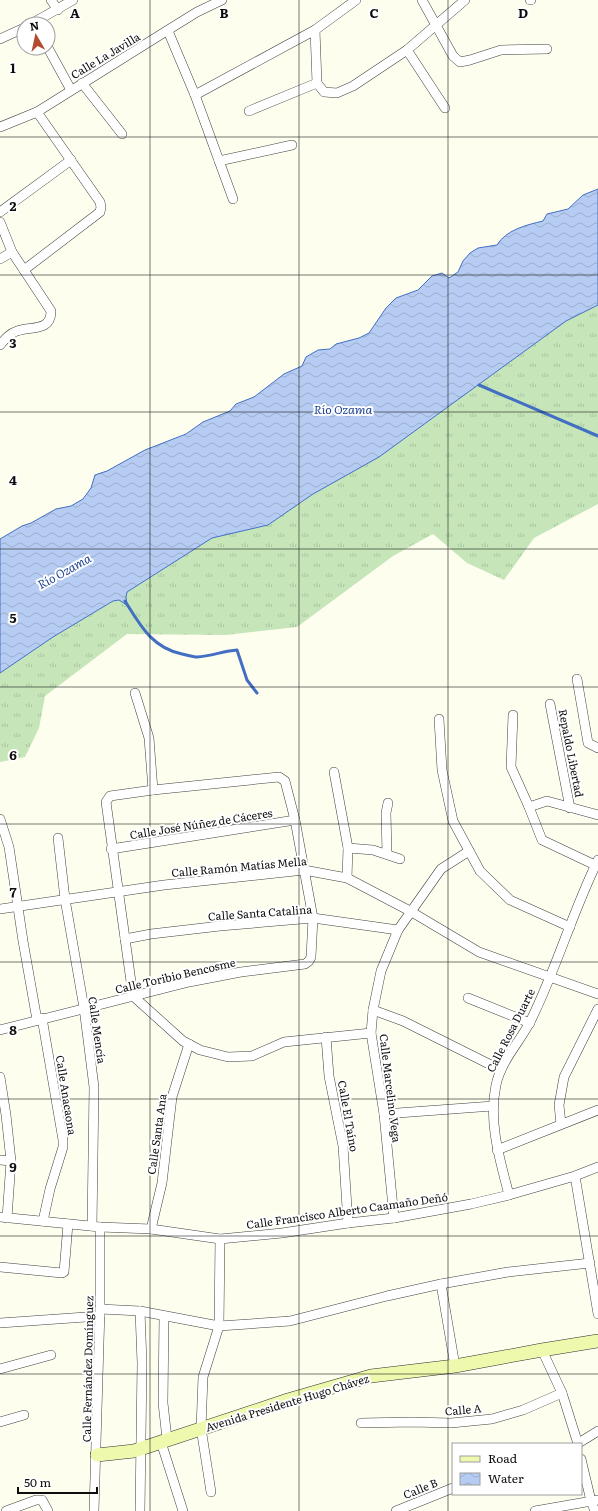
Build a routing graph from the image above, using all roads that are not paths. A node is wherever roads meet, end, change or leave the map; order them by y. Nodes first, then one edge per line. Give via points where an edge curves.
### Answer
1 (51, 0) edge
2 (73, 0) edge
3 (222, 0) edge
4 (356, 0) edge
5 (422, 0) edge
6 (464, 0) edge
7 (58, 10) junction
8 (48, 16) edge
9 (436, 26) junction
10 (315, 30) junction
11 (168, 31) junction
12 (16, 32) edge
13 (0, 39) edge
14 (547, 49) dead end
15 (407, 50) junction
16 (52, 56) edge
17 (82, 83) junction
18 (318, 83) junction
19 (71, 90) junction
20 (195, 95) junction
21 (445, 108) dead end
22 (249, 111) dead end
23 (37, 112) junction
24 (0, 127) edge
25 (122, 134) dead end
26 (292, 145) dead end
27 (71, 160) junction
28 (219, 161) junction
29 (233, 199) dead end
30 (0, 212) edge
31 (0, 222) edge
32 (12, 252) junction
33 (0, 259) edge
34 (24, 270) junction
35 (0, 345) edge
36 (577, 679) dead end
37 (135, 693) dead end
38 (550, 704) dead end
39 (513, 715) dead end
40 (439, 719) dead end
41 (598, 748) edge
42 (334, 772) dead end
43 (153, 790) junction
44 (388, 803) dead end
45 (529, 807) junction
46 (570, 808) junction
47 (598, 815) edge
48 (0, 819) edge
49 (295, 820) junction
50 (58, 838) dead end
51 (348, 848) junction
52 (112, 849) junction
53 (469, 851) junction
54 (387, 854) junction
55 (400, 859) dead end
56 (597, 863) edge
57 (304, 870) junction
58 (347, 878) junction
59 (118, 892) junction
60 (65, 900) junction
61 (18, 906) junction
62 (0, 909) edge
63 (410, 911) junction
64 (313, 918) junction
65 (570, 927) junction
66 (398, 930) junction
67 (125, 939) junction
68 (550, 978) junction
69 (598, 994) edge
70 (133, 996) junction
71 (468, 998) dead end
72 (84, 1008) junction
73 (598, 1009) edge
74 (373, 1010) junction
75 (39, 1019) junction
76 (530, 1023) junction
77 (0, 1030) edge
78 (371, 1032) junction
79 (326, 1037) junction
80 (189, 1044) junction
81 (501, 1070) junction
82 (0, 1077) edge
83 (493, 1106) junction
84 (598, 1110) edge
85 (384, 1114) junction
86 (561, 1124) junction
87 (497, 1150) junction
88 (0, 1160) edge
89 (11, 1161) junction
90 (598, 1167) edge
91 (576, 1176) junction
92 (509, 1196) junction
93 (4, 1217) edge
94 (394, 1218) junction
95 (43, 1221) junction
96 (348, 1223) junction
97 (68, 1224) junction
98 (96, 1226) junction
99 (150, 1229) junction
100 (220, 1239) junction
101 (590, 1263) junction
102 (0, 1267) edge
103 (441, 1284) junction
104 (140, 1311) junction
105 (100, 1312) junction
106 (598, 1314) edge
107 (164, 1316) junction
108 (0, 1323) edge
109 (219, 1326) junction
110 (598, 1341) edge
111 (542, 1350) junction
112 (51, 1355) dead end
113 (455, 1366) junction
114 (0, 1369) edge
115 (562, 1393) junction
116 (24, 1416) dead end
117 (0, 1422) edge
118 (361, 1423) dead end
119 (201, 1428) junction
120 (598, 1431) edge
121 (164, 1441) junction
122 (577, 1443) edge
123 (579, 1443) edge
124 (141, 1449) junction
125 (97, 1455) junction
126 (582, 1462) edge
127 (452, 1488) edge
128 (211, 1492) dead end
129 (594, 1500) edge
130 (6, 1511) edge
131 (48, 1511) edge
132 (94, 1511) edge
133 (140, 1511) edge
134 (183, 1511) edge
135 (396, 1511) edge
136 (535, 1511) edge
137 (595, 1511) edge

1 - 7 street
2 - 7 street
3 - 11 street, Calle La Javilla via 197,12
4 - 10 street
5 - 9 street
6 - 9 street
7 - 8 street
9 - 14 street via 453,56 460,62 501,50
9 - 15 street
10 - 18 street
10 - 20 street
11 - 17 street, Calle La Javilla
11 - 20 street
12 - 13 street
15 - 18 street via 353,86 337,93 324,92
15 - 21 street
16 - 19 street
17 - 19 street, Calle La Javilla
17 - 25 street
18 - 22 street
19 - 23 street, Calle La Javilla
20 - 28 street
23 - 24 street, Calle La Javilla
23 - 27 street
26 - 28 street
27 - 30 street
27 - 34 street via 100,202 100,212
28 - 29 street
31 - 32 street
32 - 33 street
32 - 34 street
34 - 35 street via 51,311 51,318 48,323 17,331
36 - 41 street via 588,743
37 - 43 street via 149,738
38 - 46 street, Repaldo Libertad
39 - 45 street via 511,767
40 - 53 street via 442,770 453,821
42 - 51 street
43 - 49 street via 280,777 285,781
43 - 52 street via 110,796 107,799
44 - 54 street
45 - 46 street via 547,802
45 - 56 street via 542,840
46 - 47 street
48 - 61 street, Calle Anacaona via 9,847
49 - 52 street, Calle José Núñez de Cáceres
49 - 57 street
50 - 60 street, Calle Mencía
51 - 54 street
51 - 58 street
52 - 59 street
53 - 63 street, Calle Marcelino Vega via 441,869
53 - 65 street via 480,871 510,900
54 - 55 street
56 - 65 street, Calle Rosa Duarte
57 - 58 street, Calle Ramón Matías Mella
57 - 59 street, Calle Ramón Matías Mella
57 - 64 street
58 - 63 street, Calle Ramón Matías Mella
59 - 60 street, Calle Ramón Matías Mella
59 - 67 street
60 - 61 street, Calle Ramón Matías Mella
60 - 72 street, Calle Mencía
61 - 62 street, Calle Ramón Matías Mella
61 - 75 street, Calle Anacaona
63 - 66 street, Calle Marcelino Vega
63 - 68 street, Calle Ramón Matías Mella via 479,952
64 - 66 street, Calle Santa Catalina
64 - 67 street, Calle Santa Catalina via 213,927
64 - 70 street, Calle Toribio Bencosme via 312,957 305,964 196,980
65 - 68 street, Calle Rosa Duarte
66 - 74 street, Calle Marcelino Vega via 381,971
67 - 70 street
68 - 69 street, Calle Ramón Matías Mella
68 - 76 street, Calle Rosa Duarte
70 - 72 street, Calle Toribio Bencosme
70 - 80 street
71 - 76 street
72 - 75 street, Calle Toribio Bencosme
72 - 98 street, Calle Mencía via 94,1087
73 - 86 street via 564,1077 558,1105
74 - 78 street, Calle Marcelino Vega
74 - 81 street via 403,1021
75 - 77 street, Calle Toribio Bencosme
75 - 95 street, Calle Anacaona via 63,1140
76 - 81 street, Calle Rosa Duarte
78 - 79 street
78 - 85 street, Calle Marcelino Vega
79 - 80 street via 284,1042 252,1056 228,1058
79 - 96 street, Calle El Taíno via 329,1076 343,1146
80 - 99 street, Calle Santa Ana via 172,1097 162,1183
81 - 83 street, Calle Rosa Duarte
82 - 89 street
83 - 85 street
83 - 87 street, Calle Rosa Duarte
84 - 86 street
85 - 94 street, Calle Marcelino Vega
86 - 87 street
87 - 92 street, Calle Rosa Duarte
88 - 89 street
89 - 93 street
90 - 91 street, Calle Francisco Alberto Caamaño Deñó
91 - 92 street, Calle Francisco Alberto Caamaño Deñó
91 - 101 street
92 - 94 street, Calle Francisco Alberto Caamaño Deñó
93 - 95 street, Calle Francisco Alberto Caamaño Deñó
94 - 96 street, Calle Francisco Alberto Caamaño Deñó
95 - 97 street, Calle Francisco Alberto Caamaño Deñó
96 - 100 street, Calle Francisco Alberto Caamaño Deñó via 282,1234
97 - 98 street, Calle Francisco Alberto Caamaño Deñó
97 - 102 street via 64,1272
98 - 99 street, Calle Francisco Alberto Caamaño Deñó
98 - 105 street, Calle Fernández Domínguez
99 - 100 street, Calle Francisco Alberto Caamaño Deñó
100 - 109 street
101 - 103 street via 508,1272
101 - 106 street
103 - 109 street via 290,1321
103 - 113 street
104 - 105 street
104 - 107 street
104 - 124 street
105 - 108 street
105 - 125 street, Calle Fernández Domínguez
107 - 109 street
107 - 121 street
109 - 119 street via 203,1377
110 - 111 main road, Avenida Presidente Hugo Chávez
111 - 113 main road, Avenida Presidente Hugo Chávez
111 - 115 street
112 - 114 street
113 - 119 main road, Avenida Presidente Hugo Chávez via 371,1376
115 - 118 street, Calle A via 523,1410 492,1419 451,1424
115 - 122 street
116 - 117 street
119 - 121 main road, Avenida Presidente Hugo Chávez
119 - 128 street
120 - 123 street
121 - 124 main road, Avenida Presidente Hugo Chávez
121 - 134 street
124 - 125 main road, Avenida Presidente Hugo Chávez
124 - 133 street
125 - 132 street, Calle Fernández Domínguez
126 - 129 street
127 - 135 street, Calle B
129 - 136 street
129 - 137 street
130 - 131 street via 36,1500 42,1500

